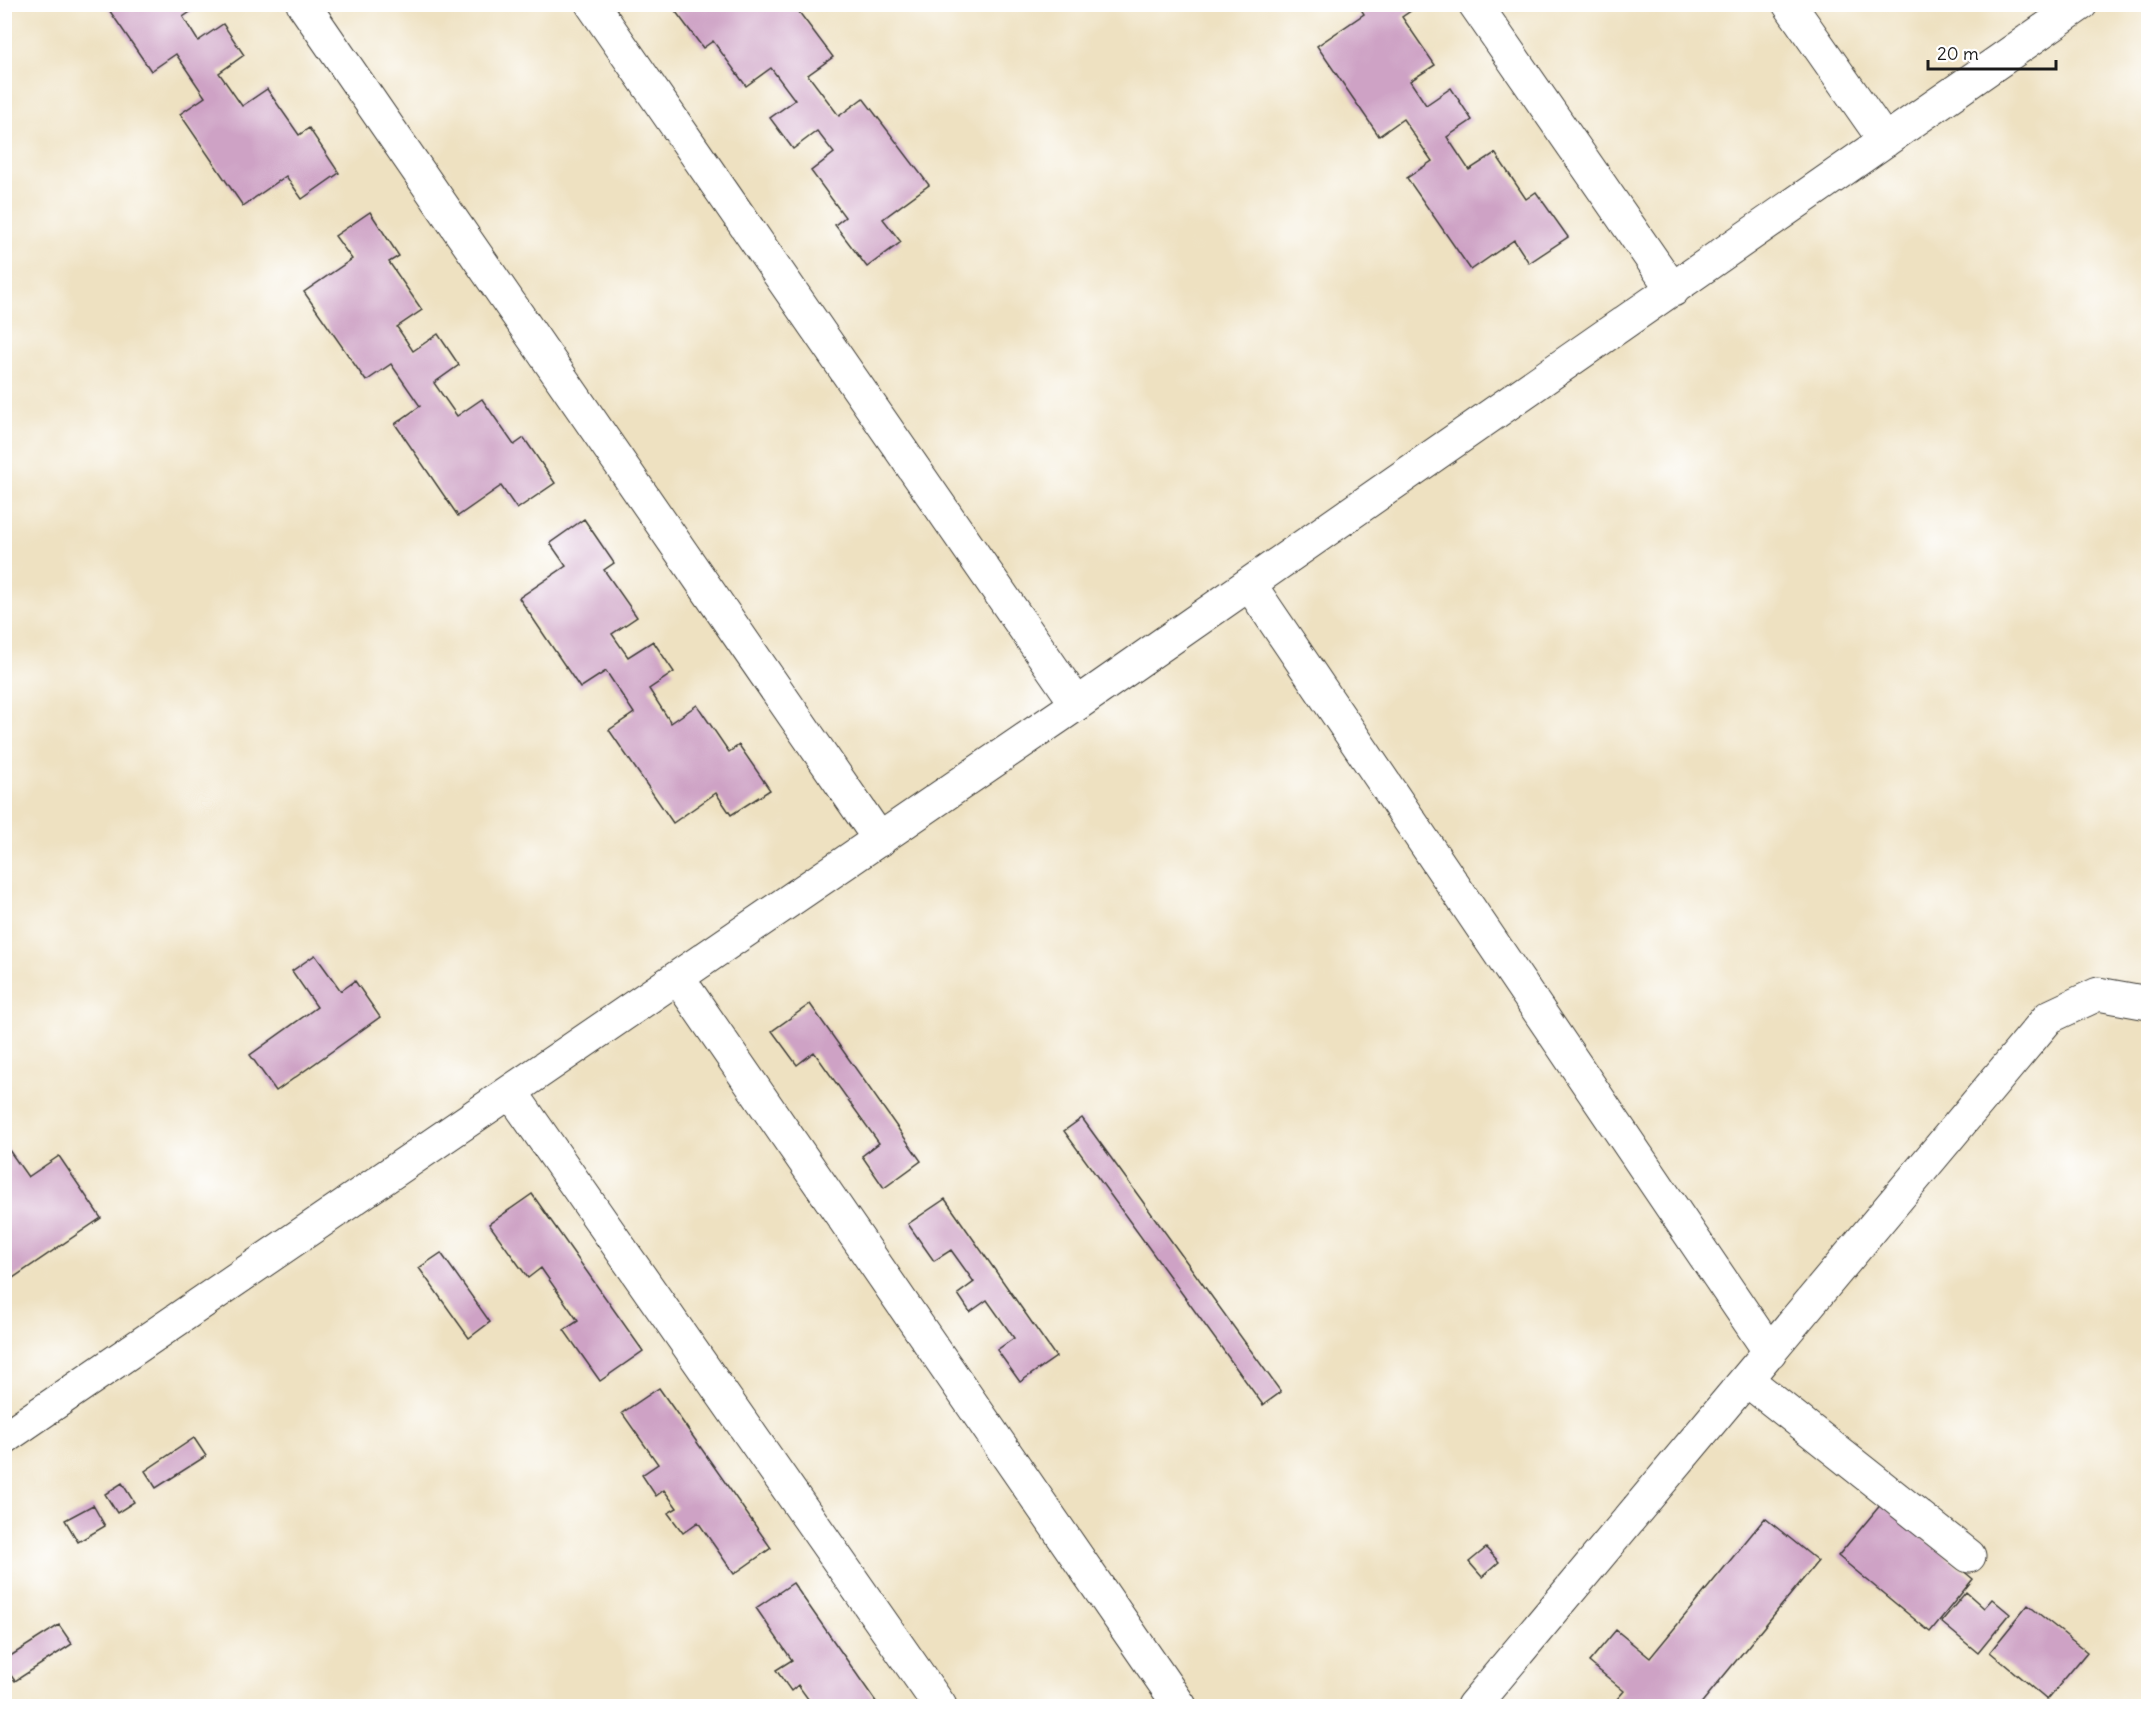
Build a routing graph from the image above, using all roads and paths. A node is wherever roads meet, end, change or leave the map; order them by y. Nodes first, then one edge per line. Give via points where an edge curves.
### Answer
1 (303, 4) edge
2 (592, 4) edge
3 (1475, 4) edge
4 (1789, 4) edge
5 (2081, 4) edge
6 (1885, 141) junction
7 (1673, 290) junction
8 (1250, 585) junction
9 (1077, 704) junction
10 (880, 840) junction
11 (678, 978) junction
12 (2148, 1003) edge
13 (511, 1092) junction
14 (1770, 1352) junction
15 (1747, 1380) junction
16 (4, 1438) edge
17 (1969, 1556) dead end
18 (1488, 1702) edge
19 (940, 1707) edge
20 (1180, 1707) edge

1 - 10 lane
2 - 9 lane
3 - 7 lane
4 - 6 lane
5 - 6 lane
6 - 7 lane
7 - 8 lane
8 - 9 lane
8 - 14 lane
9 - 10 lane
10 - 11 lane
11 - 13 lane
11 - 20 lane
12 - 14 lane via 2098,994 2049,1017
13 - 16 lane
13 - 19 lane
14 - 15 lane
15 - 17 lane
15 - 18 lane

